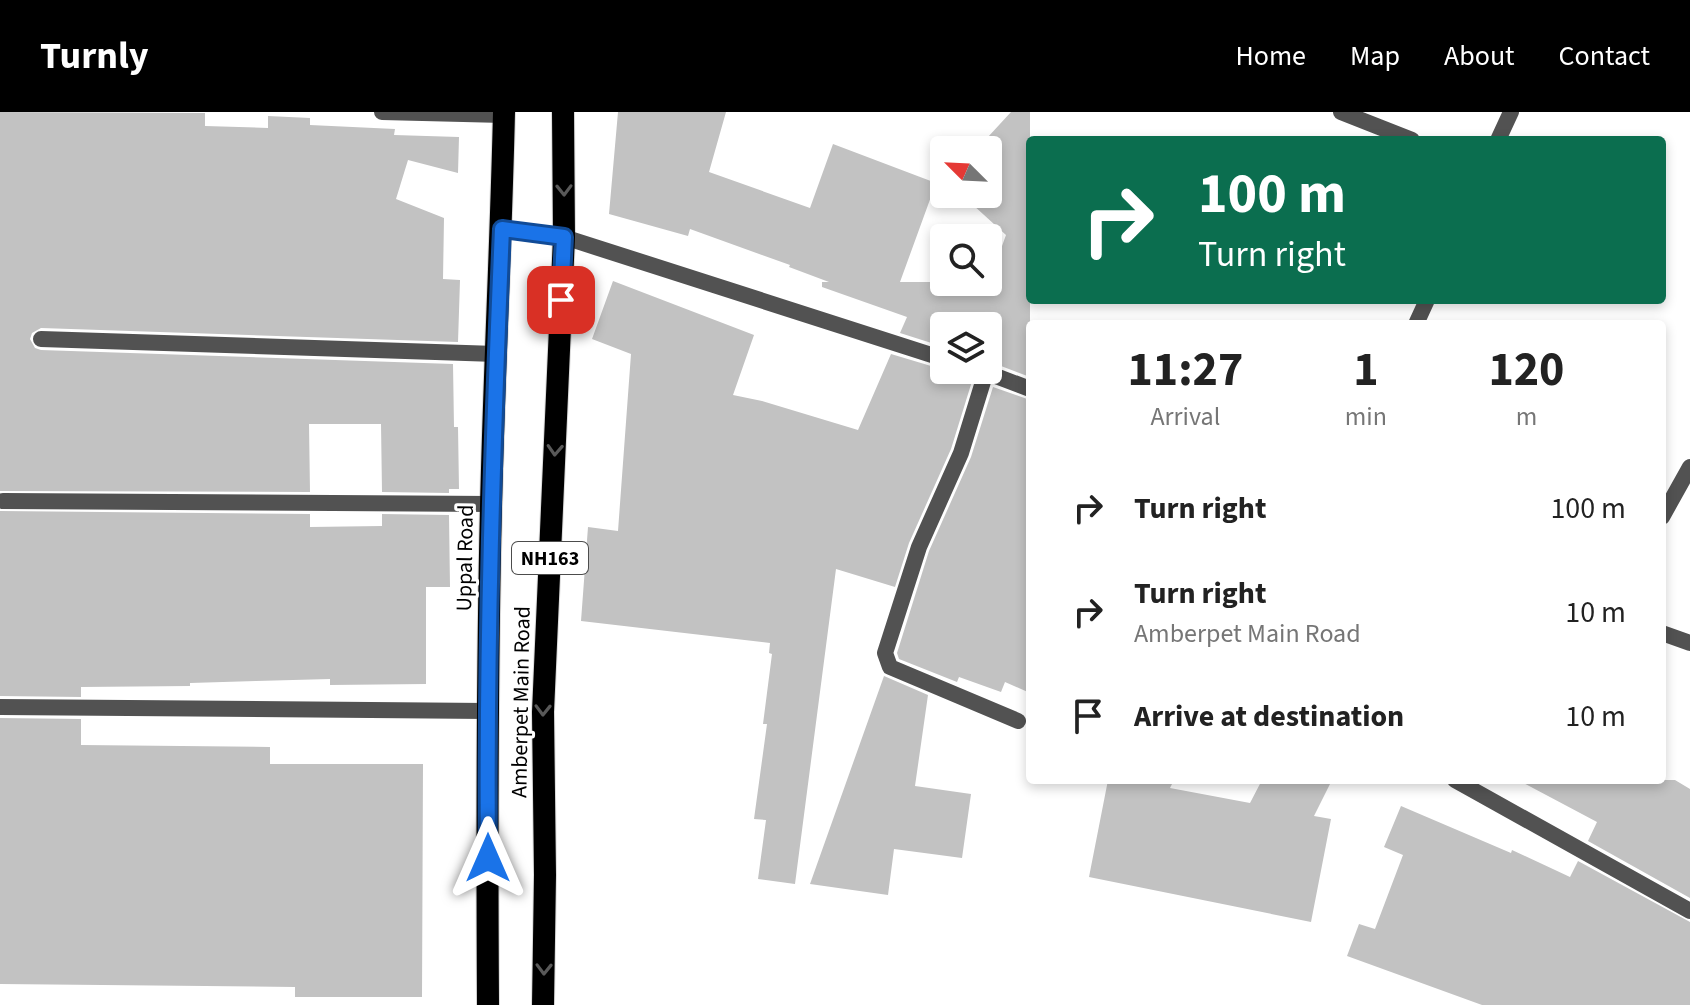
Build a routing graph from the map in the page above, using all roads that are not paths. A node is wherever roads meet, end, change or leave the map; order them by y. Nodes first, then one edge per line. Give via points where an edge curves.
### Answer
1 (382, 112) edge
2 (563, 112) edge
3 (1341, 112) edge
4 (1511, 112) edge
5 (504, 114) edge
6 (1402, 136) edge
7 (1500, 136) edge
8 (502, 229) junction
9 (564, 237) junction
10 (41, 339) dead end
11 (496, 354) junction
12 (930, 355) edge
13 (1002, 378) edge
14 (980, 384) edge
15 (1026, 387) edge
16 (1690, 467) edge
17 (3, 501) dead end
18 (491, 504) junction
19 (1666, 510) edge
20 (1666, 634) edge
21 (1690, 643) edge
22 (0, 707) edge
23 (487, 711) junction
24 (1018, 721) dead end
25 (1462, 784) edge
26 (1690, 911) edge
27 (488, 1005) edge
28 (543, 1005) edge

1 - 5 street
2 -> 9 highway, Amberpet Main Road / NH163
3 - 6 street
4 - 7 street
5 - 8 highway, Uppal Road / NH163
8 - 9 street
8 - 11 highway, Uppal Road / NH163
9 - 12 street
9 -> 28 highway, Amberpet Main Road / NH163 via 543,712
10 - 11 street
11 - 18 highway, Uppal Road / NH163
13 - 15 street
14 - 24 street via 961,453 919,547 885,653 890,667
16 - 19 street
17 - 18 street
18 - 23 highway, Uppal Road / NH163
20 - 21 street
22 - 23 street
23 - 27 highway, Uppal Road / NH163
25 - 26 street

